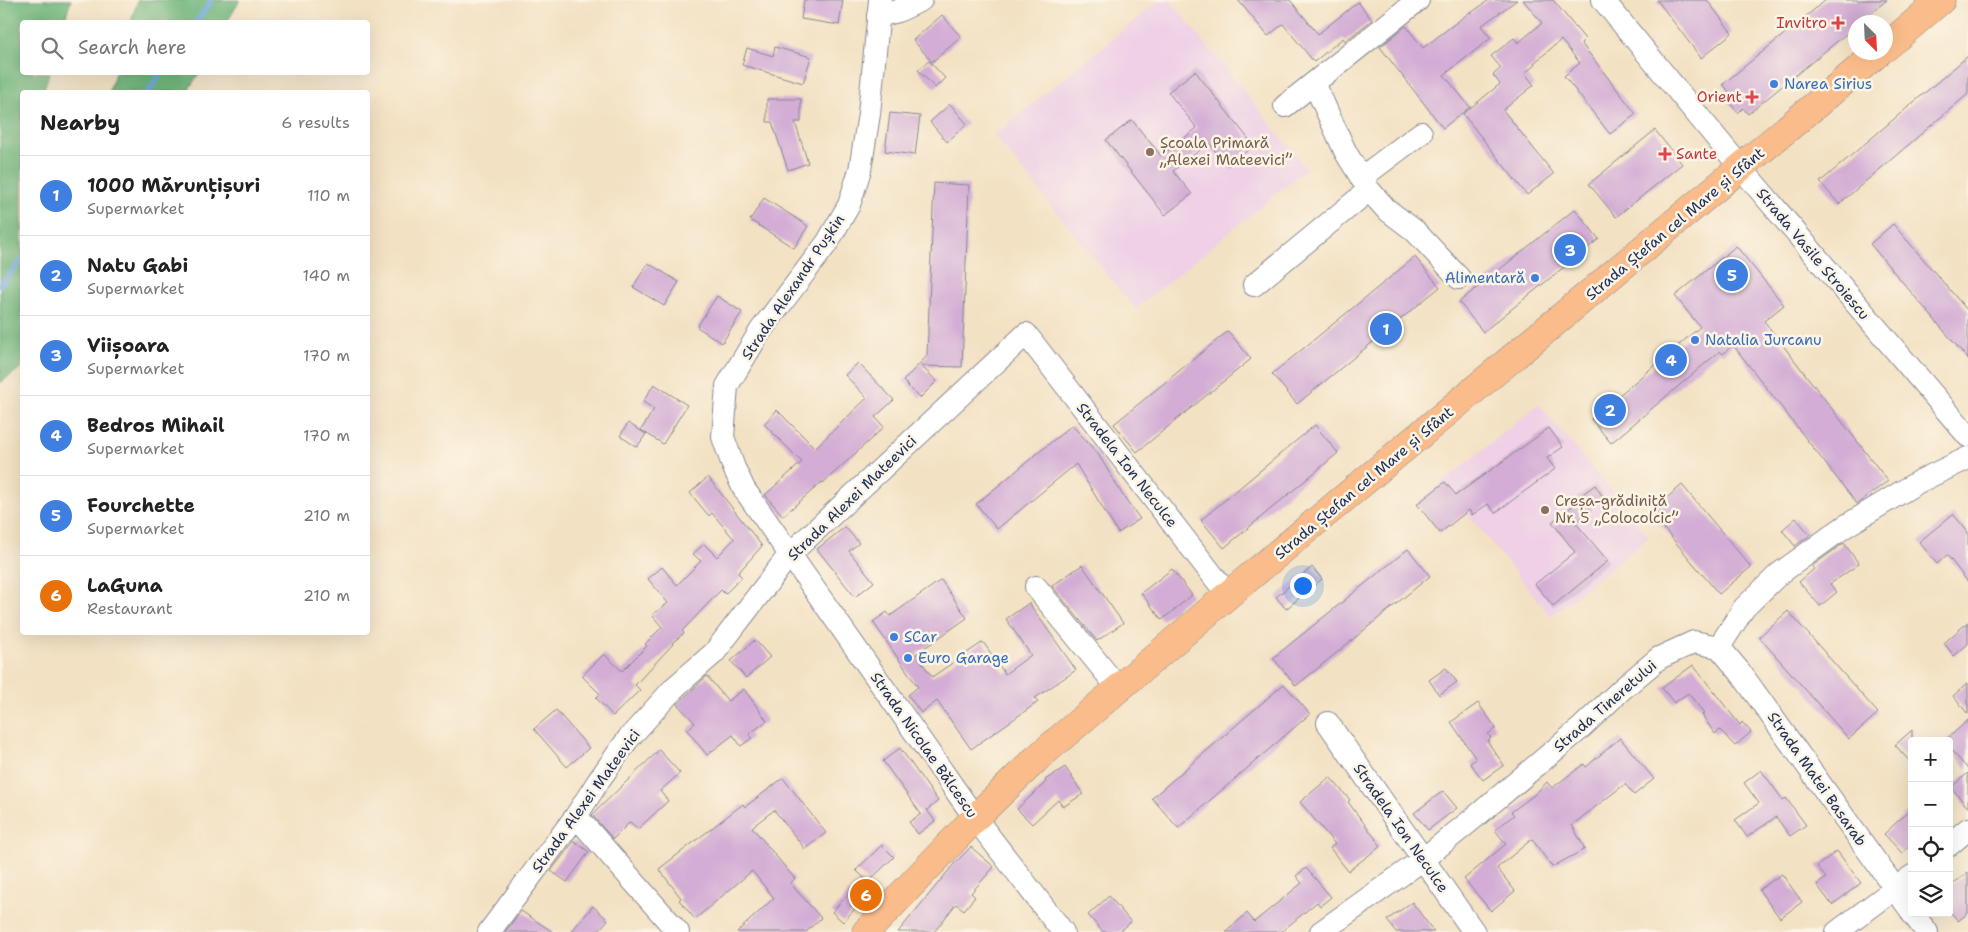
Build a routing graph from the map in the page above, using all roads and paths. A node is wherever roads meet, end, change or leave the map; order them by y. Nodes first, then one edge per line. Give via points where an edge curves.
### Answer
1 (921, 0) edge
2 (1418, 0) edge
3 (1603, 0) edge
4 (1941, 0) edge
5 (879, 8) edge
6 (1893, 41) edge
7 (1870, 60) edge
8 (1314, 83) junction
9 (1285, 106) dead end
10 (1421, 133) dead end
11 (1742, 169) junction
12 (1365, 184) junction
13 (1459, 278) dead end
14 (1254, 285) dead end
15 (1026, 334) joint
16 (1968, 436) edge
17 (1968, 458) edge
18 (790, 554) junction
19 (1036, 587) dead end
20 (1228, 595) junction
21 (1720, 648) junction
22 (1119, 689) junction
23 (1328, 723) dead end
24 (576, 816) junction
25 (975, 818) junction
26 (1968, 829) edge
27 (1953, 842) edge
28 (1422, 860) junction
29 (1908, 879) edge
30 (1895, 890) junction
31 (1908, 908) edge
32 (1915, 917) edge
33 (489, 932) edge
34 (678, 932) edge
35 (866, 932) edge
36 (1063, 932) edge
37 (1322, 932) edge
38 (1474, 932) edge
39 (1837, 932) edge
40 (1927, 932) edge

1 - 5 street via 898,11
2 - 8 street
3 - 11 street, Strada Vasile Stroiescu
4 - 6 main road
5 - 18 street, Strada Alexandr Pușkin via 869,114 860,170 849,205 828,243 761,330 727,386 723,436 734,468 744,488
7 - 11 main road, Strada Ștefan cel Mare și Sfânt
8 - 9 street
8 - 12 street via 1346,153
10 - 12 street
11 - 16 street, Strada Vasile Stroiescu
11 - 20 main road, Strada Ștefan cel Mare și Sfânt
12 - 13 street via 1386,209 1415,231
12 - 14 street
15 - 18 street, Strada Alexei Mateevici
15 - 20 street, Stradela Ion Neculce
17 - 21 street via 1918,482 1852,522 1779,574 1744,608
18 - 24 street, Strada Alexei Mateevici via 714,653 675,687 628,739
18 - 25 street, Strada Nicolae Bălcescu
19 - 22 street
20 - 22 main road, Strada Ștefan cel Mare și Sfânt
21 - 28 street, Strada Tineretului via 1694,642 1659,658 1581,728
21 - 30 street, Strada Matei Basarab
22 - 25 main road, Strada Ștefan cel Mare și Sfânt
23 - 28 street, Stradela Ion Neculce
24 - 33 street, Strada Alexei Mateevici
24 - 34 street
25 - 35 main road, Strada Ștefan cel Mare și Sfânt
25 - 36 street, Strada Nicolae Bălcescu
26 - 27 street
28 - 37 street, Strada Tineretului
28 - 38 street, Stradela Ion Neculce
29 - 30 street
30 - 31 street, Strada Matei Basarab
30 - 39 street
32 - 40 street, Strada Matei Basarab

